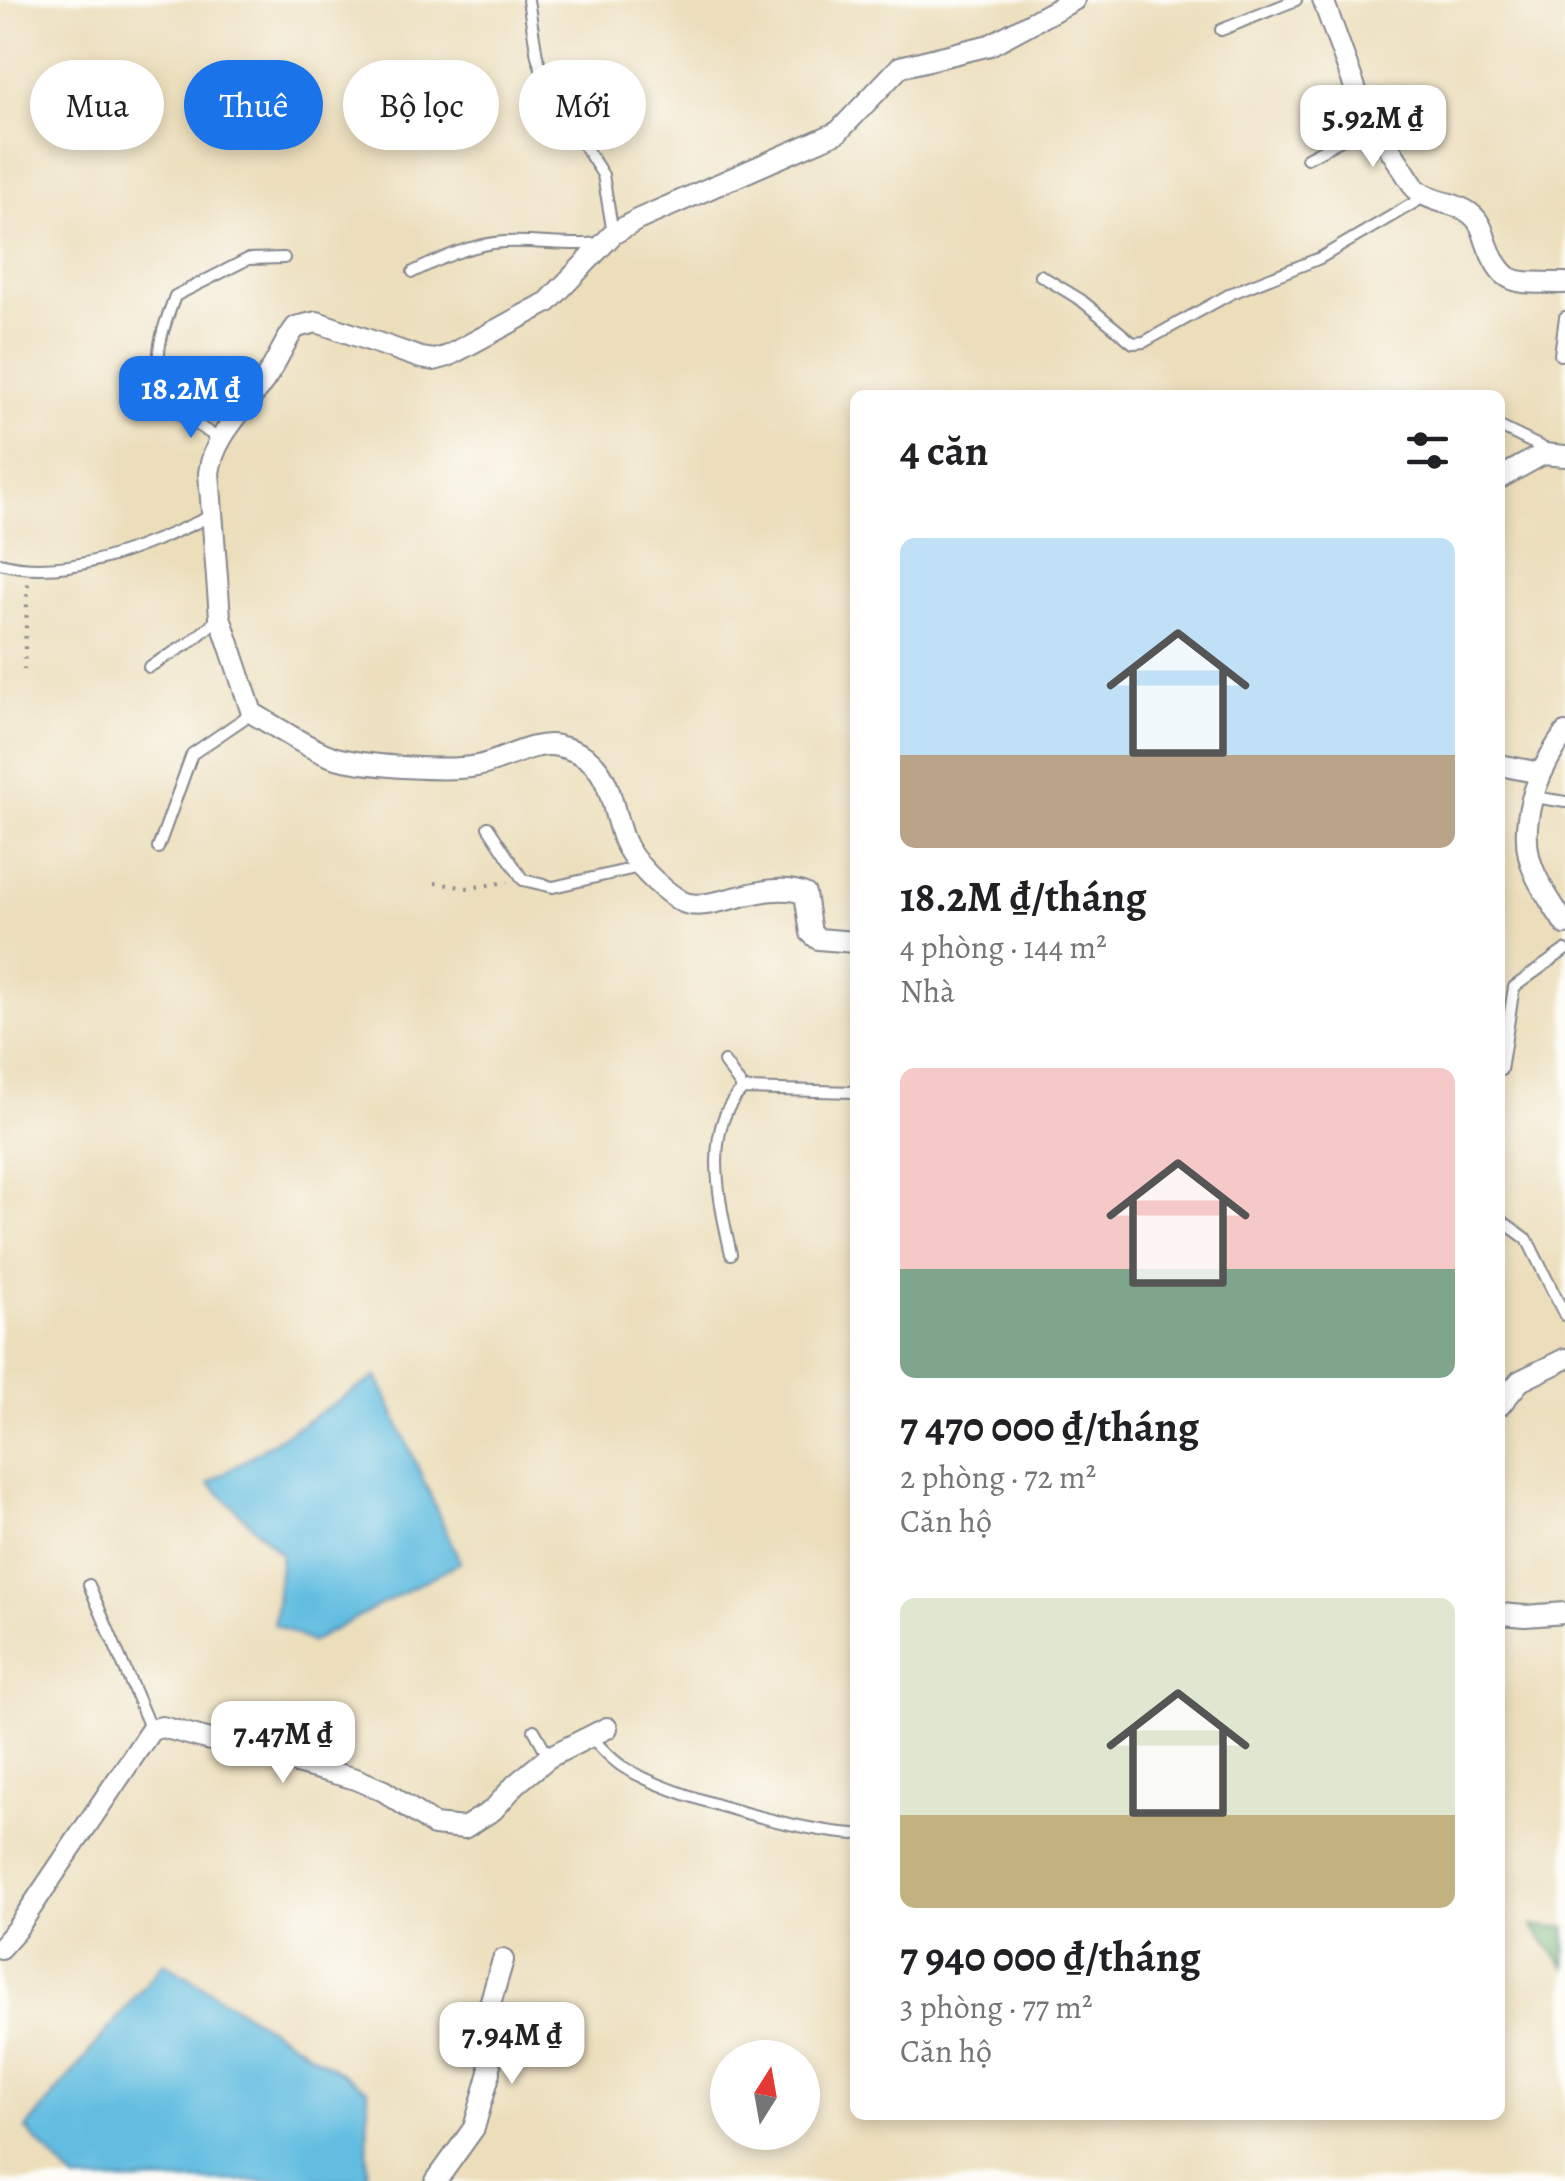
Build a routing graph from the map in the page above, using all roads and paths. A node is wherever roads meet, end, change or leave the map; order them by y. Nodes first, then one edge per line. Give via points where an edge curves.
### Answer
1 (528, 0) edge
2 (1074, 0) edge
3 (1296, 0) edge
4 (1323, 0) edge
5 (1221, 30) dead end
6 (1373, 124) junction
7 (1308, 158) dead end
8 (1424, 197) junction
9 (610, 238) junction
10 (284, 258) dead end
11 (413, 272) dead end
12 (1040, 275) dead end
13 (1565, 283) edge
14 (1565, 317) edge
15 (1560, 355) dead end
16 (1505, 428) edge
17 (220, 439) junction
18 (1559, 454) edge
19 (1505, 475) edge
20 (212, 516) junction
21 (0, 563) edge
22 (28, 566) junction
23 (220, 618) junction
24 (149, 668) dead end
25 (24, 670) dead end
26 (252, 714) junction
27 (1565, 733) edge
28 (1505, 765) edge
29 (1540, 773) junction
30 (1534, 797) junction
31 (1565, 802) edge
32 (488, 828) dead end
33 (158, 848) dead end
34 (641, 866) junction
35 (523, 880) junction
36 (435, 883) dead end
37 (1565, 924) edge
38 (850, 942) edge
39 (1565, 950) edge
40 (1505, 1035) edge
41 (724, 1062) dead end
42 (743, 1089) junction
43 (850, 1092) edge
44 (1505, 1222) edge
45 (731, 1254) dead end
46 (1565, 1316) edge
47 (1565, 1359) edge
48 (1505, 1399) edge
49 (89, 1584) dead end
50 (1565, 1612) edge
51 (1505, 1614) edge
52 (151, 1730) junction
53 (534, 1730) dead end
54 (598, 1732) joint
55 (548, 1757) junction
56 (850, 1833) edge
57 (0, 1948) edge
58 (503, 1960) dead end
59 (436, 2181) edge

1 - 9 lane via 548,89 603,174
2 - 9 street via 990,45 900,67 822,142 637,220
3 - 5 lane
4 - 6 street
6 - 7 lane
6 - 8 street
8 - 12 lane via 1320,258 1232,293 1144,342 1133,343
8 - 13 street via 1474,216 1504,277
9 - 11 lane via 572,246 504,242 459,250
9 - 17 street via 548,302 434,360 317,322 296,327
10 - 17 lane via 248,259 175,296 159,338 164,403
14 - 15 lane
16 - 18 lane
17 - 20 street via 209,474
18 - 19 street via 1543,454
20 - 22 lane via 142,547 65,566
20 - 23 street
21 - 22 lane
22 - 25 path
23 - 24 lane
23 - 26 street
26 - 33 lane via 192,754
26 - 34 street via 337,759 456,770 554,744 585,756 612,792 624,841
27 - 29 street
28 - 29 street
29 - 30 street
30 - 31 lane
30 - 37 street via 1530,860
32 - 35 lane
34 - 35 lane via 553,887
34 - 38 street via 682,903 709,906 748,892 794,890 805,894 810,933
35 - 36 path via 470,888
39 - 40 lane via 1514,987
41 - 42 lane
42 - 43 lane
42 - 45 lane via 730,1101 718,1146 716,1190
44 - 46 lane via 1526,1238
47 - 48 street via 1520,1381
49 - 52 lane
50 - 51 street
52 - 55 street via 162,1727 356,1779 434,1825 464,1828
52 - 57 street
53 - 55 lane
54 - 55 street
54 - 56 lane via 622,1767 675,1791
58 - 59 street via 487,2014 490,2072 474,2128

